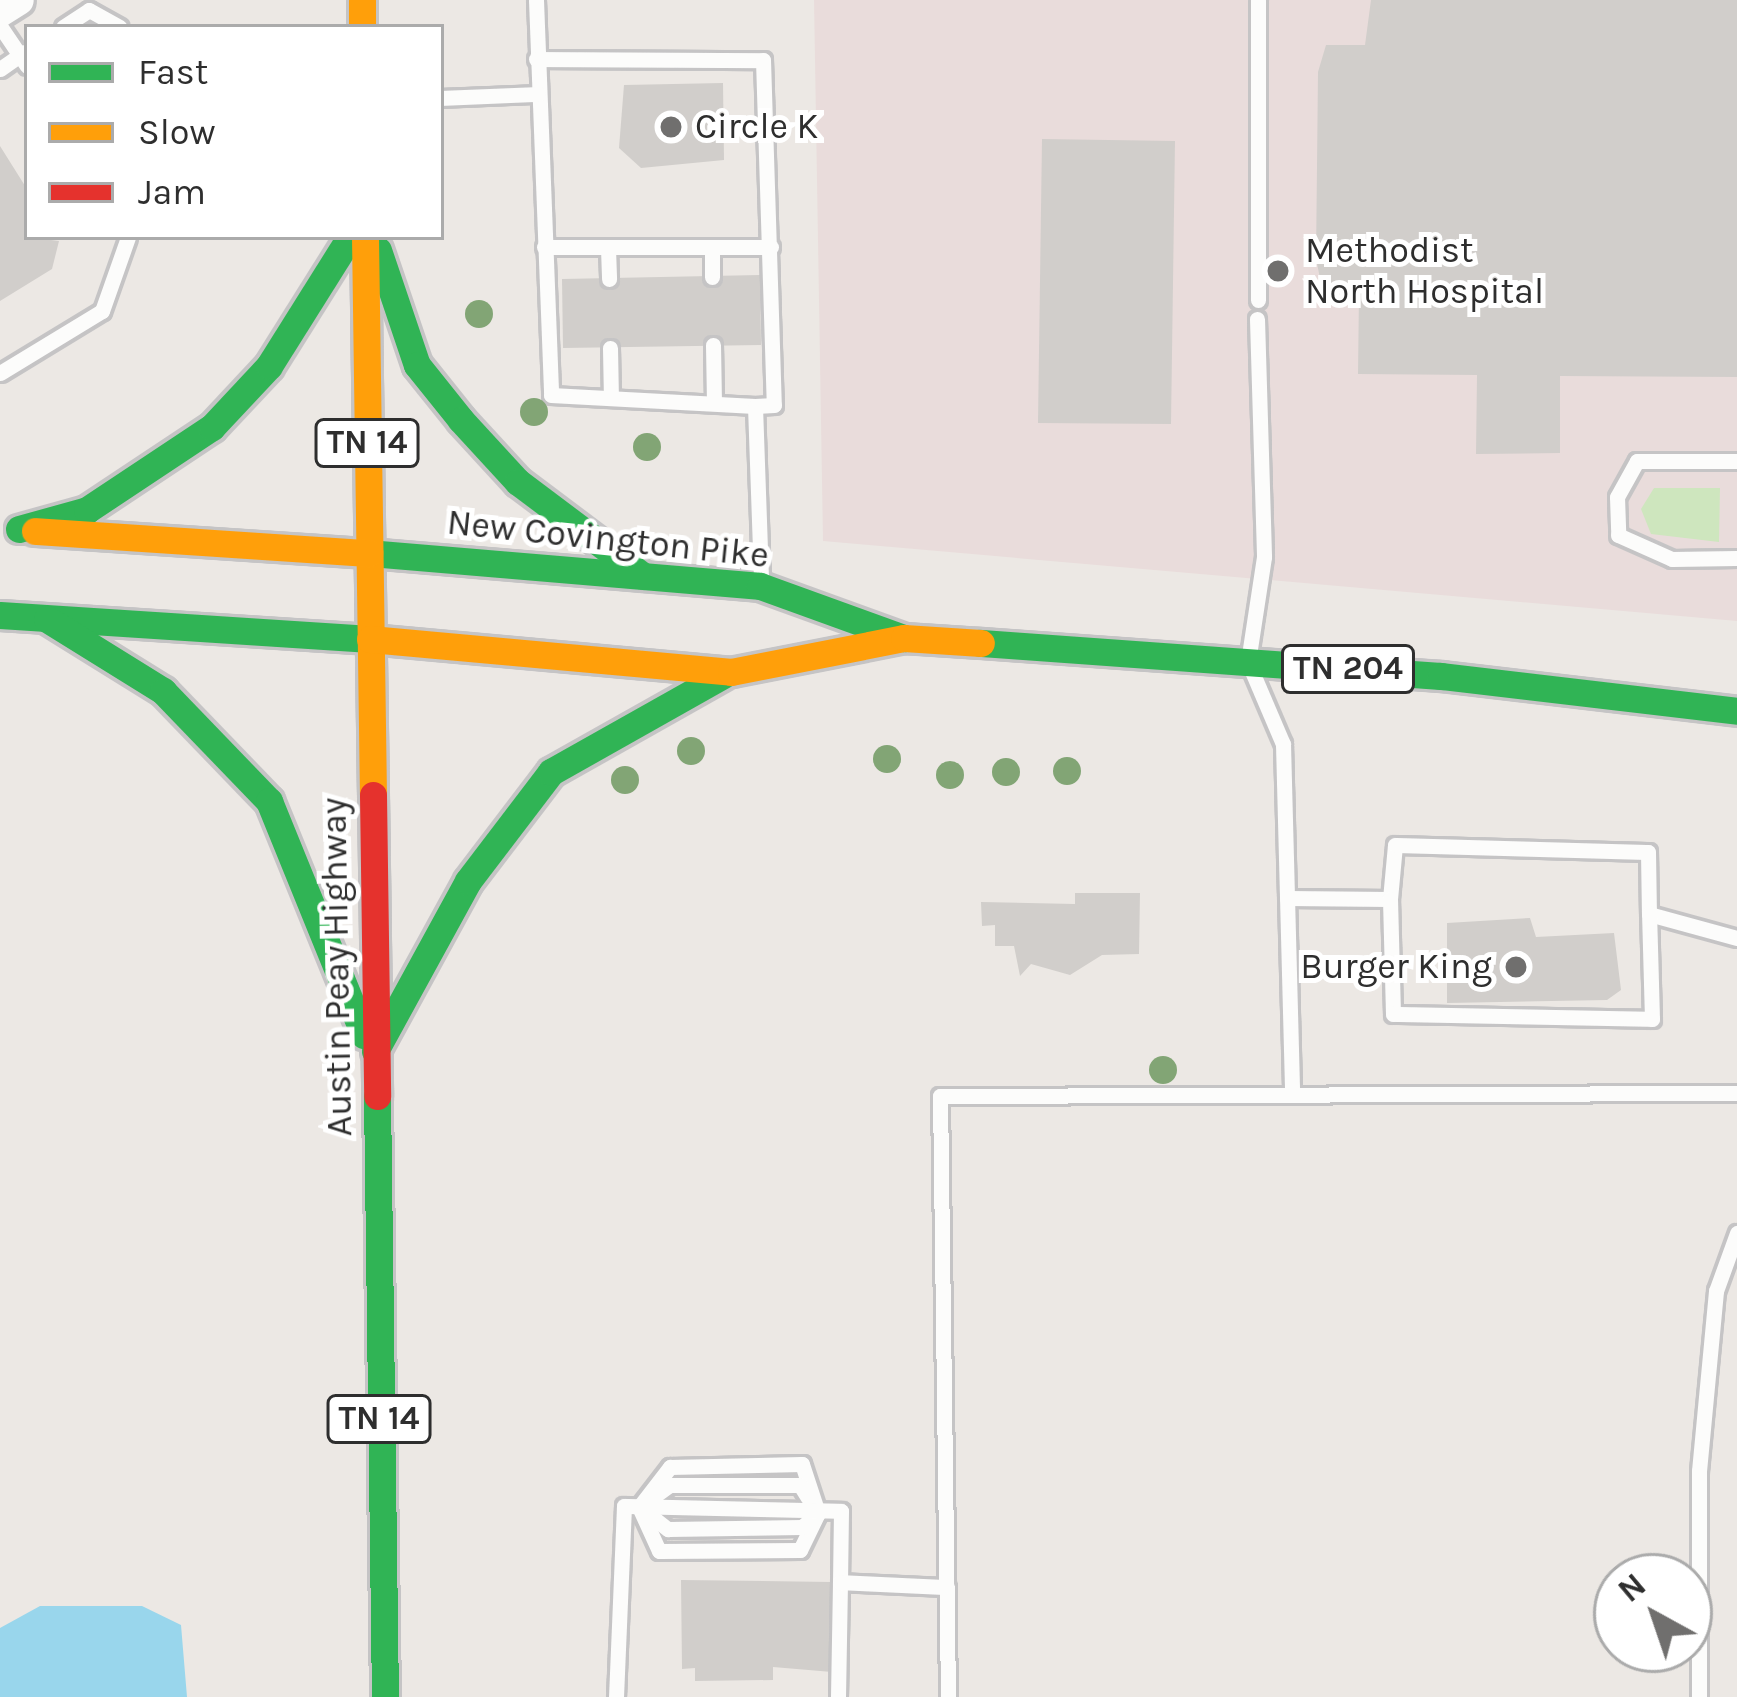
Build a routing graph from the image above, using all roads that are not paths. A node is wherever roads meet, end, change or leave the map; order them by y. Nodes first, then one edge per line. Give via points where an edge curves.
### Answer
1 (19, 0) edge
2 (536, 0) edge
3 (1258, 0) edge
4 (0, 12) edge
5 (68, 24) edge
6 (115, 24) edge
7 (0, 26) edge
8 (24, 56) edge
9 (536, 59) junction
10 (538, 94) junction
11 (444, 98) edge
12 (127, 240) edge
13 (348, 240) edge
14 (369, 240) edge
15 (370, 240) edge
16 (544, 248) junction
17 (608, 248) junction
18 (712, 248) junction
19 (771, 248) junction
20 (712, 277) dead end
21 (609, 279) dead end
22 (1258, 300) dead end
23 (1257, 319) dead end
24 (713, 345) dead end
25 (610, 348) dead end
26 (0, 373) edge
27 (610, 398) junction
28 (714, 402) junction
29 (755, 406) junction
30 (1737, 461) edge
31 (10, 529) edge
32 (369, 553) junction
33 (1737, 558) edge
34 (643, 576) junction
35 (760, 586) junction
36 (0, 615) edge
37 (47, 619) junction
38 (904, 638) junction
39 (370, 639) junction
40 (1248, 662) junction
41 (731, 672) junction
42 (1737, 711) edge
43 (1287, 898) junction
44 (1390, 899) junction
45 (1649, 914) junction
46 (1737, 938) edge
47 (373, 1056) junction
48 (1737, 1093) edge
49 (1292, 1095) junction
50 (1737, 1233) edge
51 (639, 1507) junction
52 (818, 1514) junction
53 (840, 1582) junction
54 (946, 1588) junction
55 (385, 1697) edge
56 (616, 1697) edge
57 (838, 1697) edge
58 (948, 1697) edge
59 (1699, 1697) edge

1 - 4 street
2 - 9 lane
3 - 22 lane
5 - 6 lane via 89,10
7 - 8 lane
9 - 10 lane
9 - 19 lane via 763,60
10 - 11 lane
10 - 16 lane
12 - 26 lane via 102,311
13 - 31 main road via 269,366 212,427 87,510
14 - 32 main road, Austin Peay Highway / TN 14
15 - 34 main road via 417,365 518,482
16 - 17 lane
16 - 27 lane via 551,395
17 - 18 lane
17 - 21 lane
18 - 19 lane
18 - 20 lane
19 - 29 lane via 774,405
23 - 40 lane via 1264,557
24 - 28 lane
25 - 27 lane
27 - 28 lane
28 - 29 lane
29 - 35 lane
30 - 33 lane via 1637,461 1617,497 1618,535 1672,560
31 - 32 main road, TN 204
32 - 34 main road, New Covington Pike / TN 204
32 - 39 main road, Austin Peay Highway / TN 14
34 - 35 main road, New Covington Pike / TN 204
35 - 38 main road, New Covington Pike / TN 204
36 - 37 main road, TN 204
37 - 39 main road, TN 204
37 - 47 main road via 163,692 269,801
38 - 40 main road, New Covington Pike / TN 204
38 - 41 main road, New Covington Pike / TN 204
39 - 41 main road, New Covington Pike / TN 204
39 - 47 main road, Austin Peay Highway / TN 14
40 - 42 main road, New Covington Pike / TN 204
40 - 43 lane via 1282,744
41 - 47 main road via 551,772 468,880
43 - 44 lane
43 - 49 lane
44 - 45 lane via 1395,845 1648,853
44 - 45 lane via 1393,1014 1652,1018
45 - 46 lane
47 - 55 main road, Austin Peay Highway / TN 14
48 - 49 lane
49 - 54 lane via 940,1096
50 - 59 lane via 1716,1291 1701,1451
51 - 52 lane
51 - 52 lane via 658,1551 800,1550
51 - 52 lane via 670,1467 802,1463
51 - 56 lane via 623,1506
52 - 53 lane via 841,1511
53 - 54 lane
53 - 57 lane
54 - 58 lane

